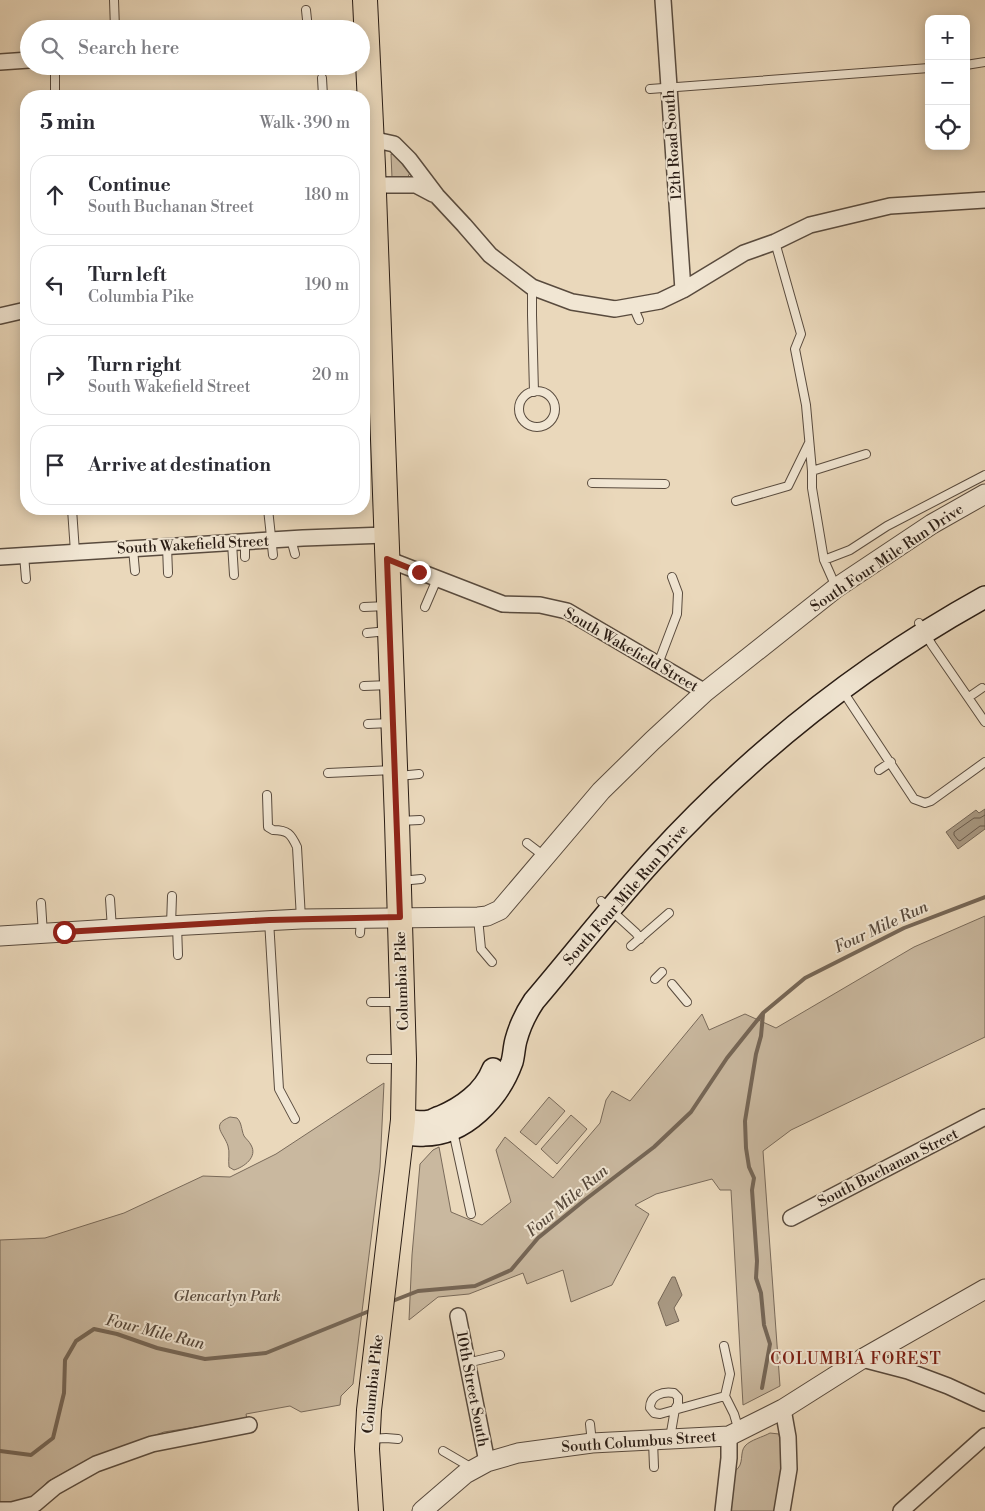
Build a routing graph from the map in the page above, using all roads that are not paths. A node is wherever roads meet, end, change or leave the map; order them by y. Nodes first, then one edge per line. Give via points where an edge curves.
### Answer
1 (114, 0) edge
2 (365, 0) edge
3 (663, 0) edge
4 (306, 10) dead end
5 (115, 20) edge
6 (307, 20) edge
7 (365, 20) edge
8 (20, 61) edge
9 (0, 62) edge
10 (985, 62) edge
11 (970, 64) edge
12 (925, 68) edge
13 (55, 75) edge
14 (366, 75) edge
15 (322, 78) dead end
16 (669, 87) junction
17 (650, 89) dead end
18 (55, 90) edge
19 (323, 90) edge
20 (368, 90) edge
21 (370, 125) edge
22 (371, 139) junction
23 (370, 156) edge
24 (370, 174) edge
25 (370, 195) edge
26 (437, 196) junction
27 (985, 200) edge
28 (774, 242) junction
29 (532, 287) junction
30 (683, 290) junction
31 (20, 311) edge
32 (0, 316) edge
33 (534, 392) junction
34 (810, 441) junction
35 (866, 454) dead end
36 (812, 471) junction
37 (985, 474) edge
38 (592, 483) dead end
39 (665, 484) dead end
40 (985, 494) edge
41 (736, 501) dead end
42 (72, 515) edge
43 (269, 515) edge
44 (386, 535) junction
45 (291, 539) junction
46 (167, 546) junction
47 (241, 547) junction
48 (273, 548) junction
49 (133, 549) junction
50 (75, 552) junction
51 (296, 554) dead end
52 (24, 555) junction
53 (0, 557) edge
54 (387, 559) junction
55 (824, 560) junction
56 (135, 571) dead end
57 (168, 573) dead end
58 (234, 575) dead end
59 (672, 577) dead end
60 (26, 578) dead end
61 (438, 579) junction
62 (985, 585) edge
63 (836, 588) junction
64 (985, 597) edge
65 (389, 606) junction
66 (364, 607) dead end
67 (425, 607) dead end
68 (922, 628) junction
69 (658, 664) junction
70 (392, 685) junction
71 (364, 686) dead end
72 (839, 686) junction
73 (982, 688) dead end
74 (705, 692) junction
75 (968, 697) junction
76 (393, 722) junction
77 (985, 722) edge
78 (368, 724) dead end
79 (891, 762) junction
80 (985, 762) edge
81 (879, 770) dead end
82 (328, 773) dead end
83 (395, 773) junction
84 (419, 774) dead end
85 (267, 795) dead end
86 (527, 843) dead end
87 (546, 857) junction
88 (172, 896) dead end
89 (110, 899) dead end
90 (41, 903) dead end
91 (606, 905) junction
92 (670, 913) dead end
93 (400, 917) junction
94 (478, 917) junction
95 (301, 919) junction
96 (269, 920) junction
97 (174, 925) junction
98 (112, 929) junction
99 (43, 934) junction
100 (0, 936) edge
101 (640, 939) junction
102 (631, 946) dead end
103 (178, 955) dead end
104 (492, 962) dead end
105 (662, 972) dead end
106 (654, 979) dead end
107 (672, 984) dead end
108 (371, 1002) dead end
109 (403, 1002) junction
110 (687, 1002) dead end
111 (371, 1059) dead end
112 (404, 1059) junction
113 (985, 1117) edge
114 (295, 1119) dead end
115 (402, 1127) junction
116 (453, 1129) junction
117 (471, 1214) dead end
118 (791, 1218) dead end
119 (985, 1290) edge
120 (458, 1316) dead end
121 (724, 1346) dead end
122 (500, 1355) dead end
123 (862, 1359) junction
124 (467, 1363) junction
125 (725, 1396) junction
126 (985, 1403) edge
127 (783, 1409) junction
128 (590, 1424) dead end
129 (249, 1425) dead end
130 (734, 1434) junction
131 (985, 1436) edge
132 (367, 1439) junction
133 (398, 1439) dead end
134 (662, 1440) junction
135 (592, 1444) junction
136 (443, 1451) dead end
137 (480, 1466) junction
138 (654, 1467) dead end
139 (37, 1507) edge
140 (8, 1510) edge
141 (371, 1511) edge
142 (422, 1511) edge
143 (723, 1511) edge
144 (782, 1511) edge
145 (901, 1511) edge

1 - 5 lane
2 - 7 main road, Columbia Pike
3 - 16 street, 12th Road South
4 - 6 lane
8 - 9 street
10 - 11 lane
12 - 16 lane
13 - 18 lane
14 - 20 main road, Columbia Pike
15 - 19 lane
16 - 17 lane
16 - 30 street, 12th Road South
21 - 22 main road, Columbia Pike
22 - 23 main road, Columbia Pike
22 - 26 street via 394,144
24 - 26 street via 416,185
25 - 44 main road, Columbia Pike
26 - 29 street via 490,256
27 - 28 street via 890,206 810,225
28 - 30 street via 744,252
28 - 34 lane via 801,334 795,350
29 - 30 street via 572,302 636,313
29 - 33 lane
31 - 32 street
33 - 33 lane via 523,399 520,410 524,421 535,427 551,421 555,405 549,396
34 - 36 lane
34 - 41 lane via 788,486
35 - 36 lane
36 - 55 lane
37 - 55 lane via 887,526 850,550
38 - 39 lane
40 - 63 street, South Four Mile Run Drive via 932,524
42 - 50 lane
43 - 48 lane
44 - 45 street, South Wakefield Street
44 - 54 main road, Columbia Pike
45 - 48 street, South Wakefield Street
45 - 51 lane
46 - 47 street, South Wakefield Street
46 - 49 street, South Wakefield Street
46 - 57 lane
47 - 48 street, South Wakefield Street
47 - 58 lane
49 - 50 street, South Wakefield Street
49 - 56 lane
50 - 52 street, South Wakefield Street
52 - 53 street, South Wakefield Street
52 - 60 lane
54 - 61 street, South Wakefield Street
54 - 65 main road, Columbia Pike
55 - 63 lane
59 - 69 lane via 678,593 677,614
61 - 67 lane
61 - 69 street, South Wakefield Street via 503,604 568,610
62 - 68 main road, South Four Mile Run Drive
63 - 74 street, South Four Mile Run Drive
64 - 68 main road, South Four Mile Run Drive
65 - 66 lane
65 - 70 main road, Columbia Pike via 378,632
68 - 72 main road, South Four Mile Run Drive via 885,659
68 - 75 lane
69 - 74 street, South Wakefield Street
70 - 71 lane
70 - 76 main road, Columbia Pike
72 - 79 lane
72 - 91 main road, South Four Mile Run Drive via 696,816
73 - 75 lane
74 - 87 street, South Four Mile Run Drive via 601,791
75 - 77 lane
76 - 78 lane
76 - 83 main road, Columbia Pike
79 - 80 lane via 914,799 925,803
79 - 81 lane
82 - 83 lane
83 - 84 lane
83 - 93 main road, Columbia Pike via 408,820 410,880
85 - 95 lane via 268,826 273,830 283,830 297,847
86 - 87 lane
87 - 94 street, South Four Mile Run Drive via 500,910
88 - 97 lane
89 - 98 lane
90 - 99 lane
91 - 101 lane
91 - 115 main road, South Four Mile Run Drive via 516,1005 491,1075 482,1088 451,1112
91 - 116 main road, South Four Mile Run Drive via 527,1012 503,1082 477,1114
92 - 101 lane
93 - 94 street, South Four Mile Run Drive
93 - 95 street via 360,925
93 - 109 main road, Columbia Pike
94 - 104 lane via 482,949
95 - 96 street
96 - 97 street
96 - 114 lane via 279,1089
97 - 98 street
97 - 103 lane
98 - 99 street
99 - 100 street
101 - 102 lane
105 - 106 lane
107 - 110 lane
108 - 109 lane
109 - 112 main road, Columbia Pike
111 - 112 lane
112 - 115 main road, Columbia Pike
113 - 118 street, South Buchanan Street
115 - 116 main road, South Four Mile Run Drive via 425,1136
115 - 132 main road, Columbia Pike
116 - 117 lane
119 - 123 street, South Columbus Street
120 - 124 street, 10th Street South
121 - 125 lane via 730,1374
122 - 124 lane
123 - 126 street via 916,1374
123 - 127 street, South Columbus Street
124 - 137 street, 10th Street South
125 - 130 lane via 734,1414
125 - 134 lane via 674,1410
127 - 130 street, South Columbus Street
127 - 144 street via 789,1469
128 - 135 lane
129 - 139 street via 152,1444 96,1464 54,1487
130 - 134 street, South Columbus Street
130 - 143 street
131 - 145 street
132 - 133 lane
132 - 141 main road, Columbia Pike
134 - 135 street, South Columbus Street
134 - 138 lane
135 - 137 street, South Columbus Street via 518,1453
136 - 137 lane
137 - 142 street, South Columbus Street via 465,1474
139 - 140 street

